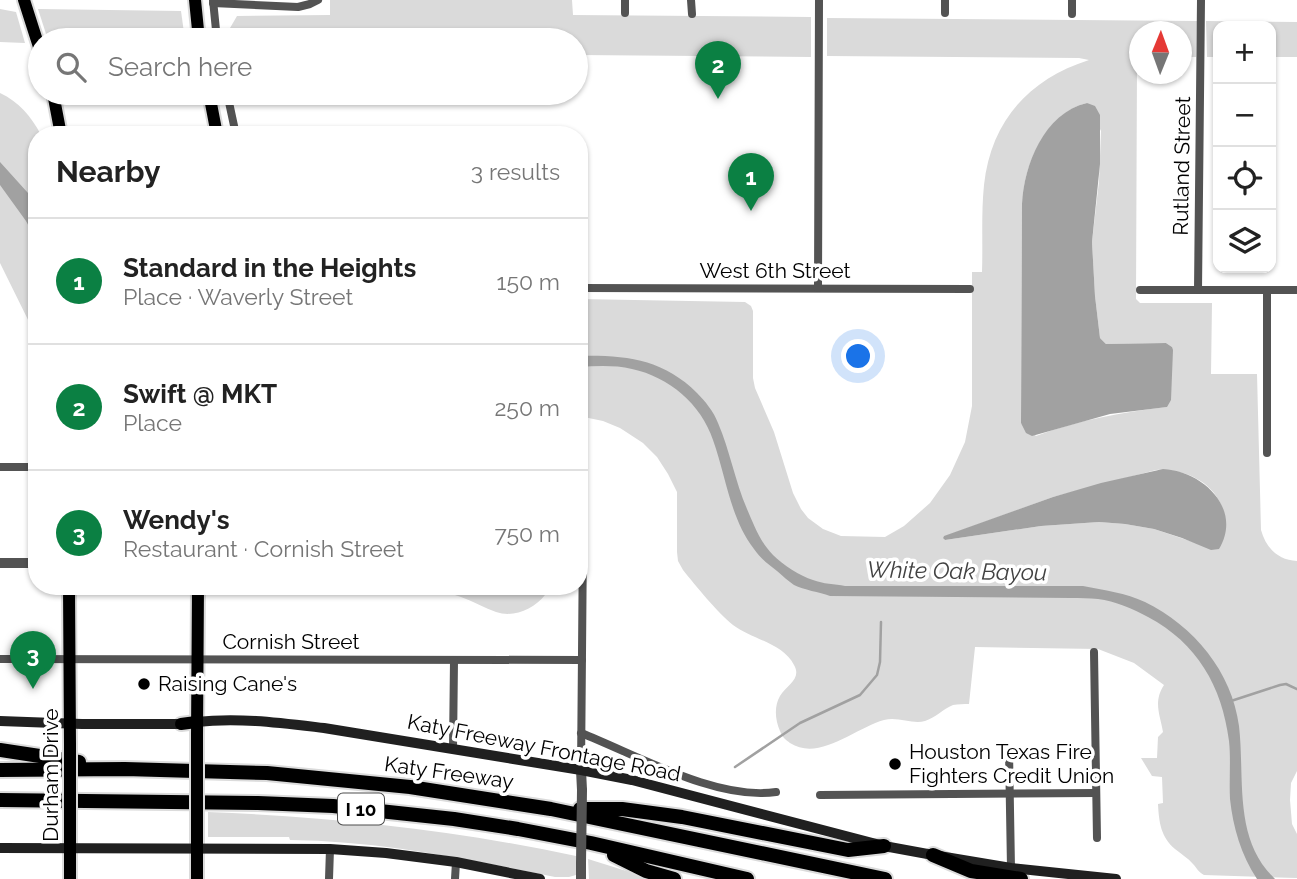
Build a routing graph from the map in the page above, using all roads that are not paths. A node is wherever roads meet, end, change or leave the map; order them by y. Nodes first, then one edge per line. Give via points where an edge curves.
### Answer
1 (24, 0) edge
2 (195, 0) edge
3 (318, 0) edge
4 (625, 0) edge
5 (691, 0) edge
6 (819, 0) edge
7 (945, 0) edge
8 (1072, 0) edge
9 (1201, 0) edge
10 (213, 1) edge
11 (625, 13) dead end
12 (945, 13) dead end
13 (692, 14) dead end
14 (1072, 14) dead end
15 (33, 28) edge
16 (198, 28) edge
17 (216, 28) edge
18 (56, 105) edge
19 (211, 105) edge
20 (230, 105) edge
21 (60, 126) edge
22 (215, 126) edge
23 (234, 126) edge
24 (588, 288) edge
25 (818, 288) junction
26 (970, 289) dead end
27 (1140, 290) dead end
28 (1198, 290) junction
29 (1267, 290) junction
30 (1297, 290) edge
31 (1267, 453) dead end
32 (0, 467) edge
33 (28, 467) edge
34 (0, 564) edge
35 (28, 564) edge
36 (69, 595) edge
37 (198, 595) edge
38 (583, 595) edge
39 (1094, 652) dead end
40 (0, 659) edge
41 (70, 659) junction
42 (198, 659) junction
43 (454, 660) junction
44 (582, 660) junction
45 (0, 721) edge
46 (181, 724) joint
47 (70, 729) junction
48 (197, 729) junction
49 (582, 733) junction
50 (453, 749) junction
51 (0, 750) edge
52 (1009, 751) dead end
53 (125, 769) junction
54 (0, 770) edge
55 (581, 770) junction
56 (776, 792) dead end
57 (1010, 793) junction
58 (1096, 793) junction
59 (820, 795) dead end
60 (0, 801) edge
61 (551, 809) junction
62 (1097, 838) dead end
63 (591, 843) junction
64 (884, 846) junction
65 (0, 848) edge
66 (70, 848) junction
67 (197, 848) junction
68 (330, 849) junction
69 (933, 855) joint
70 (456, 862) junction
71 (1016, 873) edge
72 (70, 879) edge
73 (197, 879) edge
74 (329, 879) edge
75 (455, 879) edge
76 (540, 879) edge
77 (581, 879) edge
78 (674, 879) edge
79 (747, 879) edge
80 (885, 879) edge
81 (1115, 879) edge

1 - 15 main road
2 - 16 main road
3 - 10 street via 298,7
4 - 11 street
5 - 13 street
6 - 25 street
7 - 12 street
8 - 14 street
9 - 28 street, Rutland Street
10 - 17 street
18 - 21 main road
19 - 22 main road
20 - 23 street
24 - 25 street, West 6th Street
25 - 26 street, West 6th Street
27 - 28 street
28 - 29 street
29 - 30 street
29 - 31 street
32 - 33 street
34 - 35 street
36 - 41 main road, Durham Drive
37 - 42 main road
38 - 44 street
39 - 58 street
40 - 41 street, Cornish Street
41 - 42 street, Cornish Street
41 - 47 main road, Durham Drive
42 - 43 street, Cornish Street
42 - 48 main road
43 - 44 street, Cornish Street
43 - 50 street
44 - 49 street
45 - 47 main road, Katy Freeway Frontage Road
46 - 47 main road, Katy Freeway Frontage Road
46 - 48 main road, Katy Freeway Frontage Road
47 - 66 main road, Durham Drive, bridge
48 - 50 main road, Katy Freeway Frontage Road via 230,720 285,723
48 - 67 main road, bridge
49 - 55 street
49 - 56 street via 719,787 752,794
50 - 55 main road, Katy Freeway Frontage Road
51 - 53 highway
52 - 57 street
53 - 54 highway, Katy Freeway / I 10
53 - 61 highway, Katy Freeway / I 10 via 279,774
55 - 64 main road, Katy Freeway Frontage Road
55 - 77 street, bridge
57 - 58 street
57 - 59 street
57 - 71 street
58 - 62 street
60 - 63 highway, I 10 via 332,806 454,819
61 - 64 highway via 622,809 682,817 848,850
61 - 80 highway, Katy Freeway / I 10
63 - 78 highway via 646,871
63 - 79 highway, I 10
64 - 69 main road, Katy Freeway Frontage Road
65 - 66 main road
66 - 67 main road
66 - 72 main road, Durham Drive
67 - 68 main road
67 - 73 main road
68 - 70 main road
68 - 74 street
69 - 71 highway via 971,871
70 - 75 street
70 - 76 main road
71 - 81 main road

